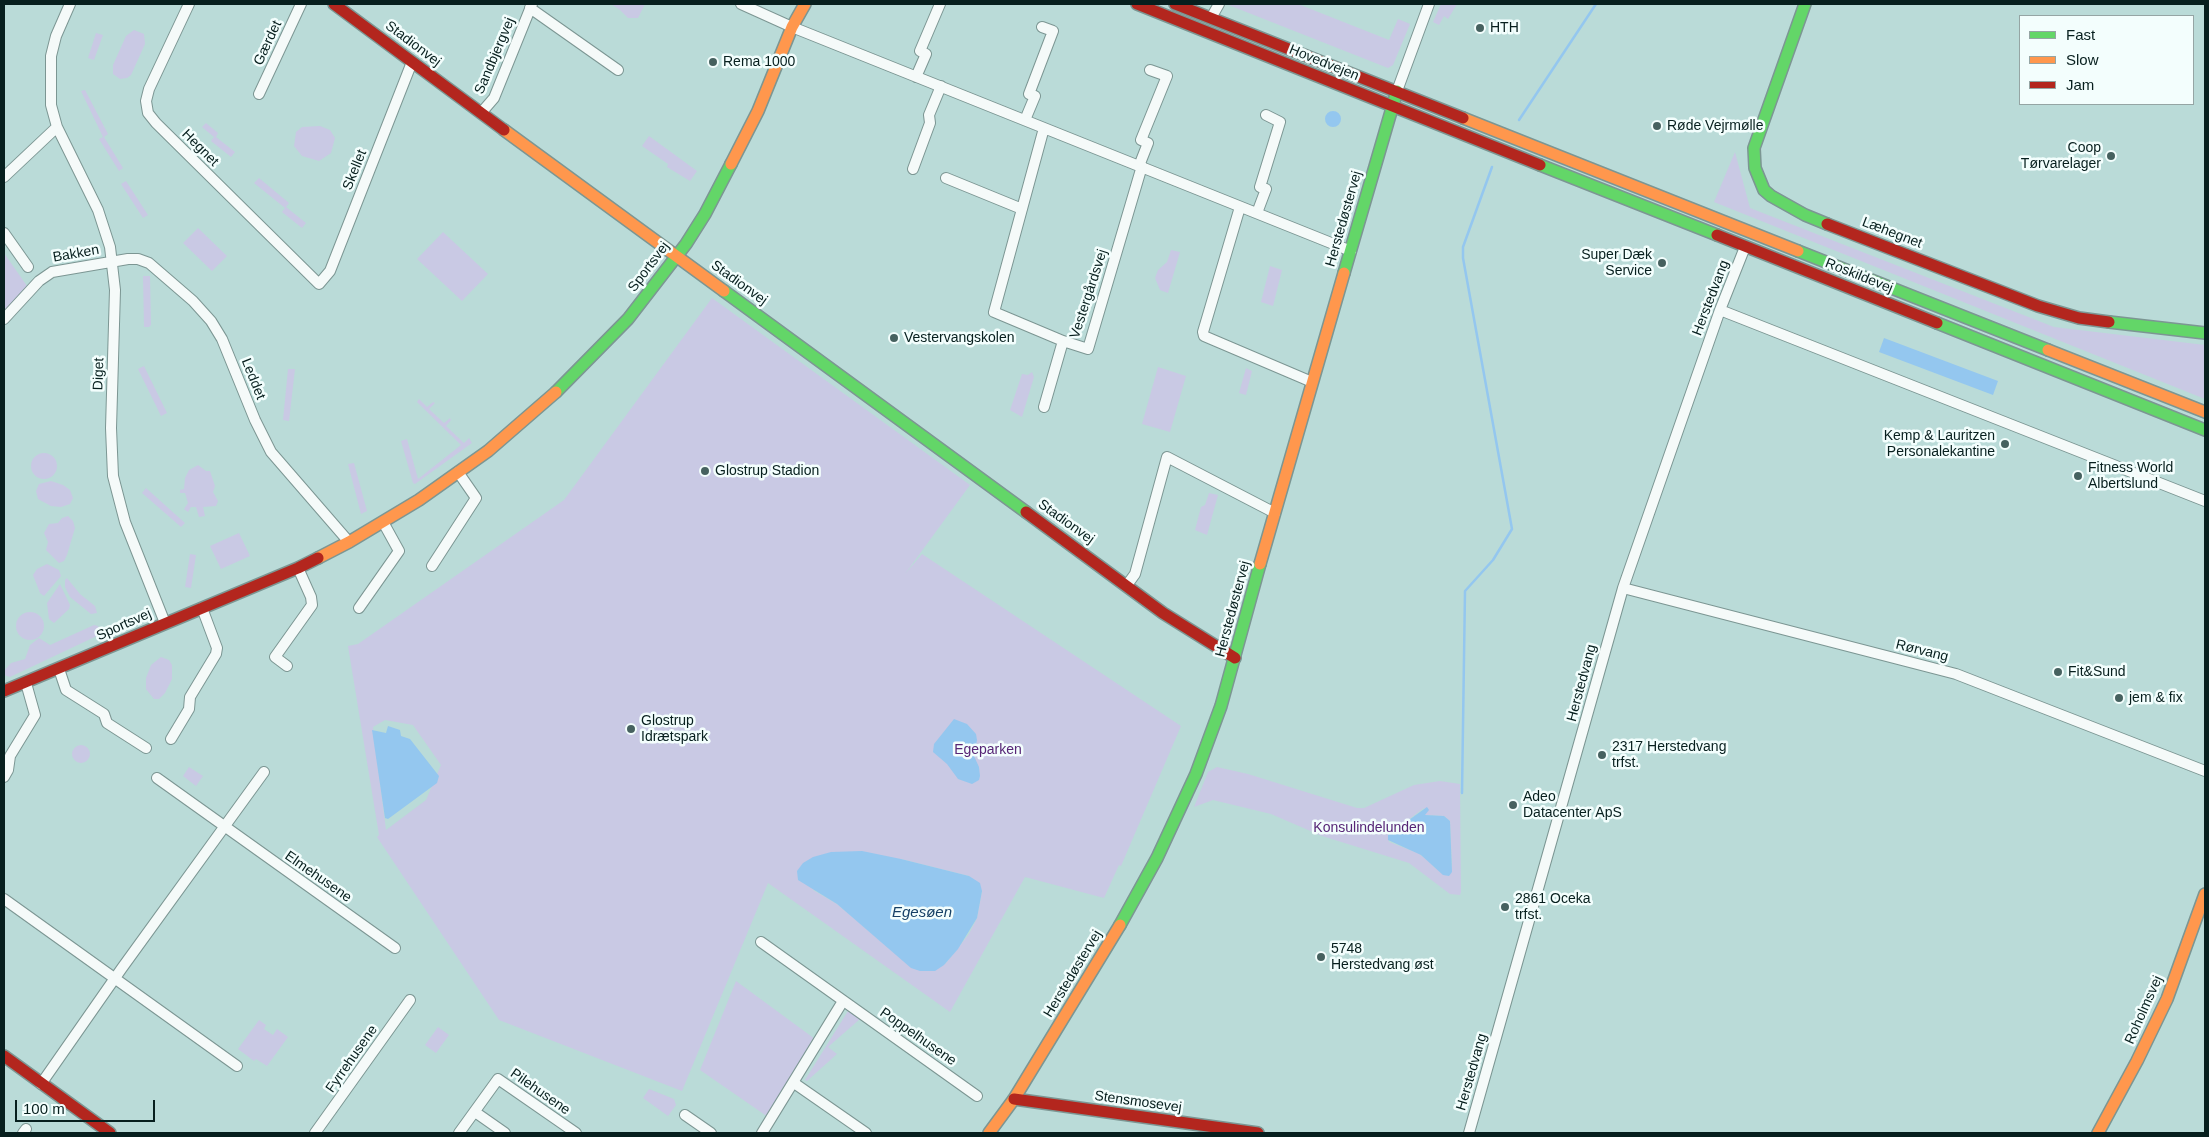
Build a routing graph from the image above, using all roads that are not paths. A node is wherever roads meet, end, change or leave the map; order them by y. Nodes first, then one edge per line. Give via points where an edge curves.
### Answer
1 (70, 4) edge
2 (189, 4) edge
3 (301, 4) edge
4 (334, 4) edge
5 (740, 4) edge
6 (796, 4) edge
7 (805, 4) edge
8 (940, 4) edge
9 (1137, 4) edge
10 (1175, 4) edge
11 (1219, 4) edge
12 (1429, 4) edge
13 (1805, 4) edge
14 (531, 6) edge
15 (1210, 18) junction
16 (792, 27) junction
17 (1042, 27) dead end
18 (412, 62) junction
19 (618, 70) dead end
20 (1150, 70) dead end
21 (916, 77) junction
22 (941, 86) junction
23 (1397, 91) junction
24 (259, 94) dead end
25 (1392, 107) junction
26 (482, 113) junction
27 (1266, 115) dead end
28 (1025, 120) junction
29 (58, 127) junction
30 (1044, 128) junction
31 (1509, 136) joint
32 (1501, 150) joint
33 (1141, 166) junction
34 (913, 169) dead end
35 (4, 177) edge
36 (946, 178) dead end
37 (1240, 207) junction
38 (1022, 209) junction
39 (1257, 213) junction
40 (4, 233) edge
41 (1745, 247) junction
42 (1351, 251) junction
43 (677, 256) junction
44 (112, 262) junction
45 (28, 267) dead end
46 (319, 284) joint
47 (1720, 310) junction
48 (4, 319) edge
49 (2205, 333) edge
50 (1063, 341) junction
51 (1312, 382) junction
52 (1044, 407) dead end
53 (2205, 412) edge
54 (2205, 430) edge
55 (458, 472) junction
56 (2205, 501) edge
57 (1275, 513) junction
58 (383, 522) junction
59 (349, 542) junction
60 (432, 566) dead end
61 (298, 568) junction
62 (1127, 585) junction
63 (1623, 588) junction
64 (202, 608) junction
65 (359, 608) dead end
66 (165, 623) junction
67 (1235, 658) junction
68 (287, 666) dead end
69 (59, 669) junction
70 (26, 683) junction
71 (4, 692) edge
72 (171, 740) dead end
73 (146, 748) dead end
74 (2205, 771) edge
75 (264, 772) dead end
76 (4, 777) edge
77 (157, 778) dead end
78 (225, 828) junction
79 (2205, 894) edge
80 (4, 899) edge
81 (2203, 909) edge
82 (761, 942) dead end
83 (395, 948) dead end
84 (115, 978) junction
85 (410, 1000) dead end
86 (843, 1001) junction
87 (4, 1056) edge
88 (237, 1066) dead end
89 (794, 1083) junction
90 (41, 1084) junction
91 (977, 1096) dead end
92 (1014, 1099) junction
93 (475, 1112) junction
94 (685, 1114) dead end
95 (1224, 1131) edge
96 (110, 1133) edge
97 (315, 1133) edge
98 (459, 1133) edge
99 (505, 1133) edge
100 (576, 1133) edge
101 (711, 1133) edge
102 (762, 1133) edge
103 (866, 1133) edge
104 (989, 1133) edge
105 (999, 1133) edge
106 (1258, 1133) edge
107 (1469, 1133) edge
108 (2098, 1133) edge

1 - 29 street, Diget via 56,36 50,65 51,105
2 - 46 street, Hegnet via 149,89 146,101 148,114
3 - 24 street, Gærdet
4 - 18 street, Stadionvej
5 - 16 street
6 - 16 street, Sportsvej
7 - 16 street, Sportsvej
8 - 21 street via 920,51 926,54
9 - 25 street, Hovedvejen
10 - 15 street, Hovedvejen
11 - 15 street
12 - 23 street
13 - 49 street, Læhegnet via 1754,148 1755,168 1764,190 1771,196 1805,215 2038,306 2078,318
14 - 19 street, Sandbjergvej
14 - 26 street, Sandbjergvej via 494,98
15 - 23 street, Hovedvejen
16 - 21 street
16 - 43 street, Sportsvej via 758,111 727,175
17 - 28 street via 1053,32 1029,94 1035,96
18 - 26 street, Stadionvej
18 - 46 street, Skellet via 330,271
20 - 33 street, Vestergårdsvej via 1167,76 1141,140 1148,143
21 - 22 street
22 - 28 street
22 - 34 street
23 - 25 street, Herstedøstervej
23 - 31 street, Hovedvejen
25 - 32 street, Hovedvejen
25 - 42 street, Herstedøstervej
26 - 43 street, Stadionvej
27 - 39 street via 1280,122 1260,187 1266,189
28 - 30 street
29 - 35 street
29 - 44 street, Diget via 98,210
30 - 33 street
30 - 38 street, Vestergårdsvej
31 - 53 street, Roskildevej
32 - 41 street, Roskildevej
33 - 37 street
33 - 50 street, Vestergårdsvej via 1088,349
36 - 38 street
37 - 39 street
37 - 51 street via 1204,336
38 - 50 street, Vestergårdsvej via 994,312
39 - 42 street
40 - 45 street
41 - 47 street, Herstedvang
41 - 54 street, Roskildevej
42 - 51 street, Herstedøstervej
43 - 55 street, Sportsvej via 628,319 568,381 513,430
43 - 62 street, Stadionvej
44 - 48 street, Bakken via 48,274
44 - 59 street, Leddet via 146,260 203,310 222,339 271,452
44 - 66 street, Diget via 115,290 112,476 124,522
47 - 56 street
47 - 63 street, Herstedvang
50 - 52 street
51 - 57 street, Herstedøstervej
55 - 58 street, Sportsvej
55 - 60 street via 476,498
57 - 62 street via 1167,457 1135,574
57 - 67 street, Herstedøstervej
58 - 59 street, Sportsvej
58 - 65 street via 399,551
59 - 61 street, Sportsvej
61 - 64 street, Sportsvej
61 - 68 street via 312,605 275,657
62 - 67 street, Stadionvej
63 - 74 street, Rørvang via 1956,674
63 - 107 street, Herstedvang
64 - 66 street, Sportsvej
64 - 72 street via 217,648 216,654 190,697 189,709
66 - 69 street, Sportsvej
67 - 92 street, Herstedøstervej via 1196,774 1157,858 1135,900
69 - 70 street, Sportsvej
69 - 73 street via 66,690 104,714 107,723
70 - 71 street, Sportsvej
70 - 76 street via 35,715 10,756
75 - 78 street
77 - 78 street, Elmehusene
78 - 83 street, Elmehusene
78 - 84 street
79 - 81 street, Roholmsvej
80 - 84 street
81 - 108 street, Roholmsvej via 2167,999
82 - 86 street, Poppelhusene
84 - 88 street
84 - 90 street
85 - 97 street, Fyrrehusene
86 - 89 street
86 - 91 street, Poppelhusene
87 - 90 street
89 - 102 street
89 - 103 street
90 - 96 street
92 - 95 street, Stensmosevej
92 - 104 street, Herstedøstervej
92 - 105 street, Herstedøstervej
93 - 98 street, Pilehusene
93 - 99 street
93 - 100 street, Pilehusene via 498,1079
94 - 101 street
95 - 106 street, Stensmosevej

